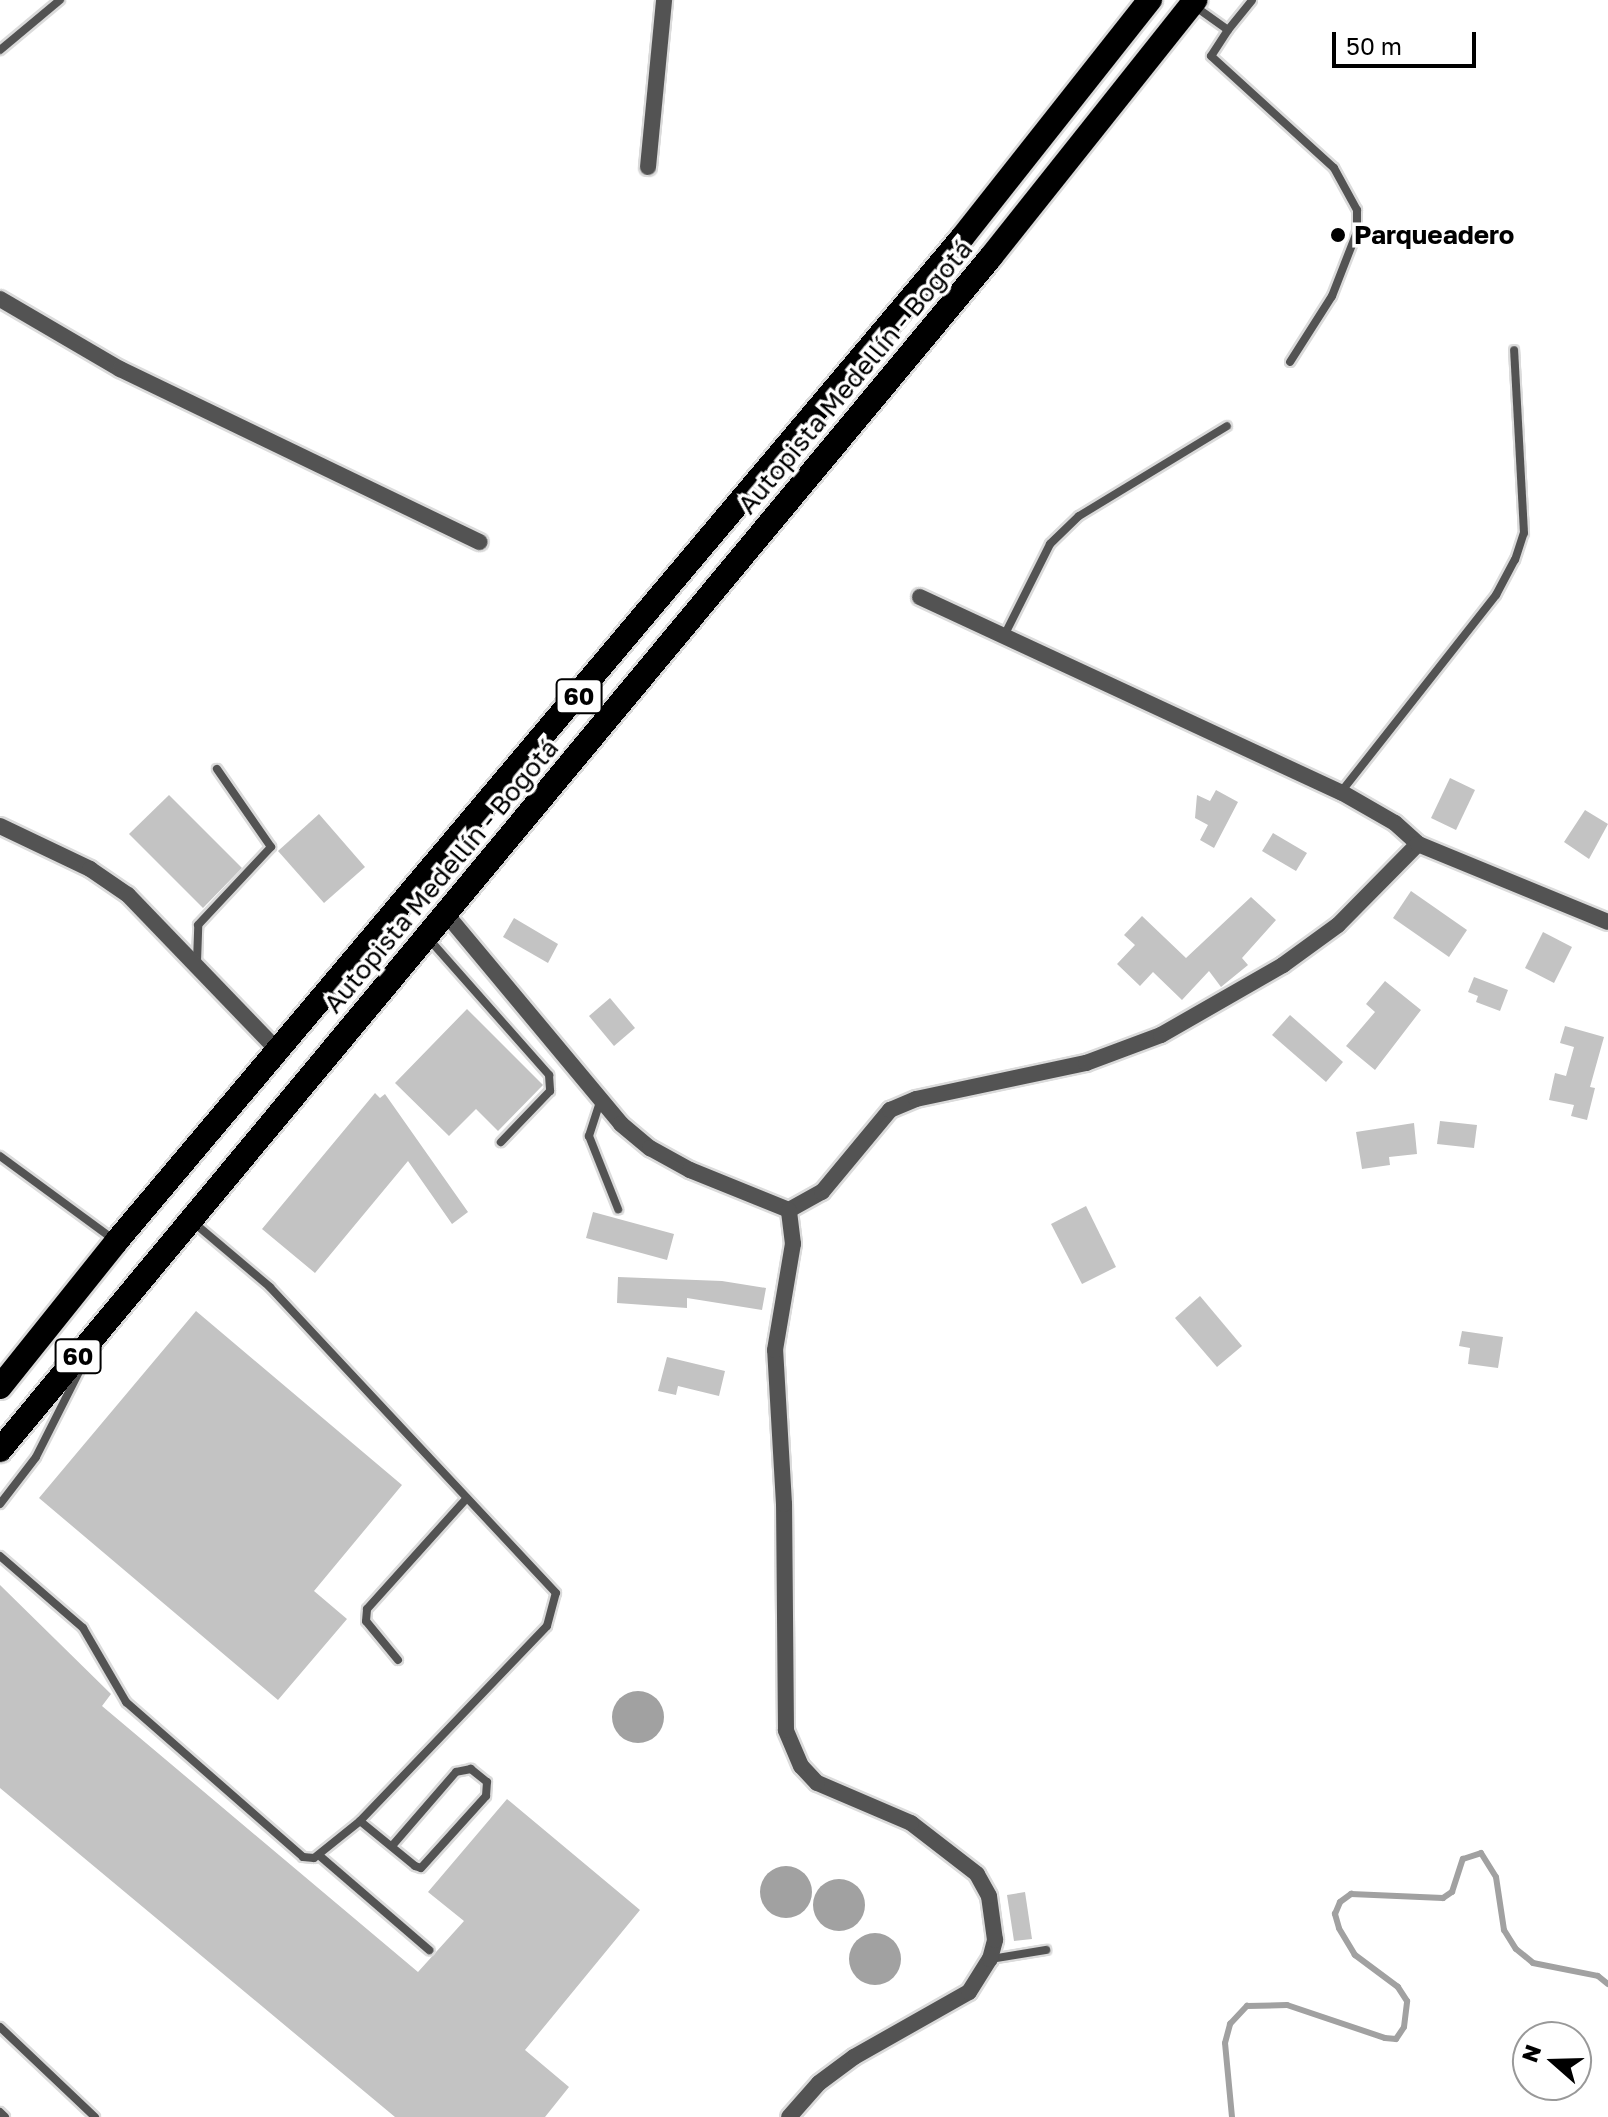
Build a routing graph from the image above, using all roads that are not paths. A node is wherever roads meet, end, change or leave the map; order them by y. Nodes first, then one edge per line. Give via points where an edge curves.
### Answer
1 (60, 0) edge
2 (664, 0) edge
3 (1150, 0) edge
4 (1252, 0) edge
5 (1194, 2) edge
6 (1228, 30) junction
7 (0, 50) edge
8 (648, 167) dead end
9 (0, 299) edge
10 (1514, 350) dead end
11 (1290, 362) dead end
12 (1227, 426) dead end
13 (480, 542) dead end
14 (920, 597) dead end
15 (1003, 639) junction
16 (217, 769) dead end
17 (1341, 792) junction
18 (0, 826) edge
19 (1418, 844) junction
20 (447, 915) junction
21 (1608, 922) edge
22 (428, 938) junction
23 (198, 967) junction
24 (280, 1053) junction
25 (600, 1102) junction
26 (501, 1142) dead end
27 (0, 1156) edge
28 (618, 1209) dead end
29 (789, 1210) junction
30 (189, 1218) junction
31 (116, 1242) junction
32 (103, 1326) junction
33 (0, 1387) edge
34 (0, 1450) edge
35 (467, 1498) junction
36 (0, 1504) edge
37 (0, 1556) edge
38 (398, 1660) dead end
39 (360, 1821) junction
40 (392, 1846) junction
41 (321, 1857) junction
42 (429, 1950) dead end
43 (1046, 1950) dead end
44 (990, 1959) junction
45 (0, 2027) edge
46 (0, 2112) edge
47 (5, 2117) edge
48 (95, 2117) edge
49 (789, 2117) edge

1 - 7 lane
2 - 8 street
3 - 24 highway, Autopista Medellín - Bogotá / 60 via 961,239
4 - 6 lane
5 - 6 lane
5 - 20 highway, Autopista Medellín - Bogotá / 60 via 990,258
6 - 11 lane via 1211,56 1334,168 1352,192 1357,210 1357,232 1332,296
9 - 13 street via 120,369
10 - 17 lane via 1524,533 1515,560 1496,595
12 - 15 lane via 1069,525 1050,544
14 - 15 street
15 - 17 street via 1195,721
16 - 23 lane via 271,847 198,925
17 - 19 street via 1395,823
18 - 23 street via 90,869 128,895
19 - 21 street
19 - 29 street via 1338,925 1270,973 1161,1035 1086,1063 916,1099 890,1110 822,1192
20 - 22 highway, Autopista Medellín - Bogotá / 60
20 - 25 street
22 - 26 lane via 549,1075 550,1091
22 - 30 highway, Autopista Medellín - Bogotá / 60
23 - 24 street
24 - 31 highway, Autopista Medellín - Bogotá / 60
25 - 28 lane via 589,1136
25 - 29 street via 650,1148
27 - 31 lane
29 - 44 street via 793,1244 775,1350 784,1504 786,1730 801,1766 817,1783 911,1823 977,1874 993,1915
30 - 32 highway, Autopista Medellín - Bogotá / 60
30 - 35 lane via 270,1287
31 - 33 highway, Autopista Medellín - Bogotá / 60
32 - 34 highway, Autopista Medellín - Bogotá / 60
32 - 36 lane via 36,1457
35 - 38 lane via 367,1609 366,1621
35 - 39 lane via 556,1593 547,1626
37 - 41 lane via 83,1628 126,1702 303,1857
39 - 40 lane
39 - 41 lane
40 - 40 lane via 456,1772 471,1769 487,1782 486,1796 428,1865 415,1866
41 - 42 lane
43 - 44 lane
44 - 49 street via 969,1992 854,2057 819,2083
45 - 48 lane
46 - 47 lane

